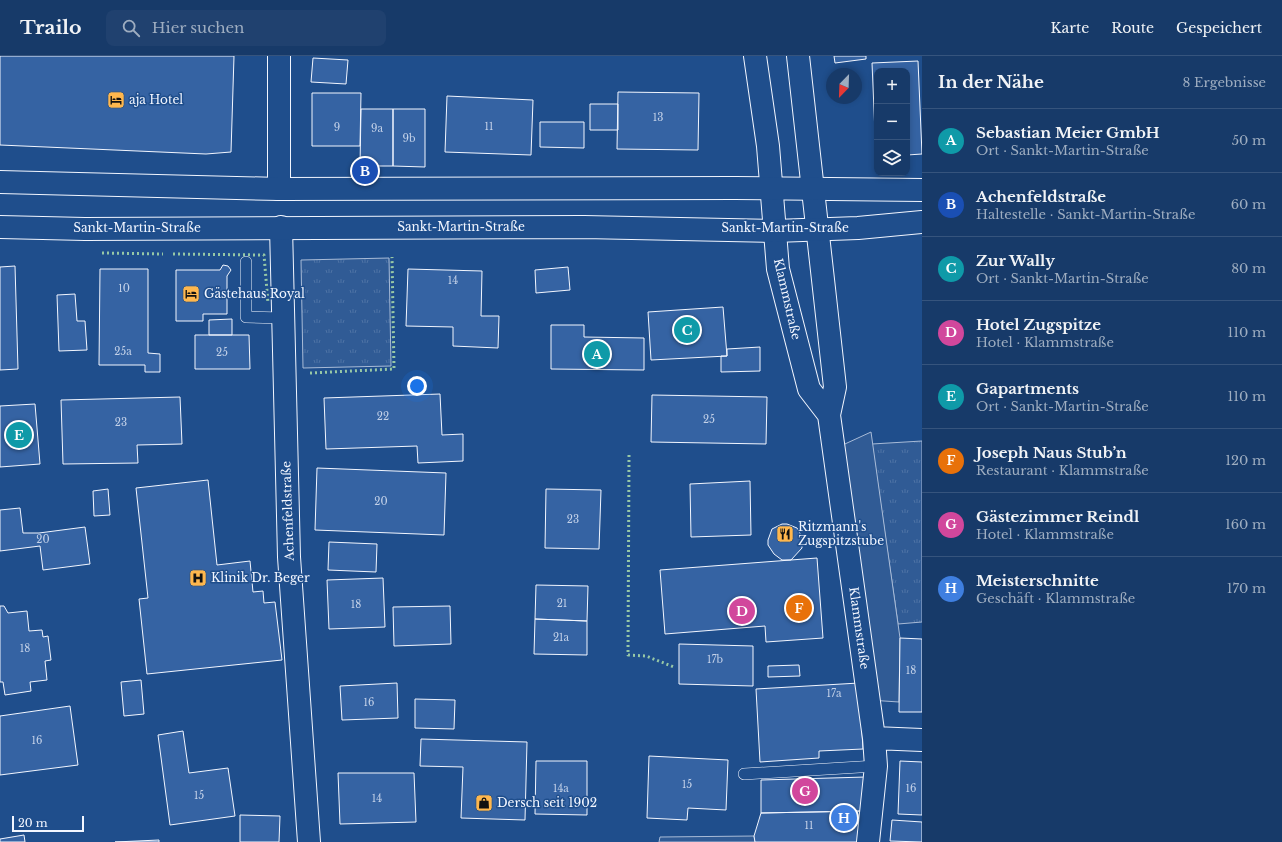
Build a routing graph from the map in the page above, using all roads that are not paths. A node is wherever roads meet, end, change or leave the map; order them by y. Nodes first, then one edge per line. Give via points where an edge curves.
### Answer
1 (279, 56) edge
2 (755, 56) edge
3 (798, 56) edge
4 (0, 182) edge
5 (279, 189) junction
6 (772, 189) junction
7 (813, 190) junction
8 (922, 190) edge
9 (922, 222) edge
10 (0, 226) edge
11 (281, 227) junction
12 (818, 230) junction
13 (775, 231) junction
14 (246, 262) dead end
15 (283, 318) junction
16 (829, 416) junction
17 (874, 738) junction
18 (922, 740) edge
19 (876, 766) junction
20 (744, 774) dead end
21 (309, 842) edge
22 (868, 842) edge

1 - 5 street
2 - 6 street, Klammstraße
3 - 7 street, Klammstraße
4 - 5 street
5 - 6 street
6 - 7 street
6 - 13 street, Klammstraße
7 - 8 street
7 - 12 street, Klammstraße
9 - 12 street, Sankt-Martin-Straße
10 - 11 street, Sankt-Martin-Straße via 85,229
11 - 13 street, Sankt-Martin-Straße via 629,227
11 - 15 street, Achenfeldstraße
12 - 13 street, Sankt-Martin-Straße
12 - 16 street, Klammstraße via 835,388
13 - 16 street, Klammstraße via 778,269 809,389
14 - 15 lane via 246,317
15 - 21 street, Achenfeldstraße via 289,558
16 - 17 street, Klammstraße
17 - 18 street
17 - 19 street, Klammstraße
19 - 20 lane
19 - 22 street, Klammstraße

